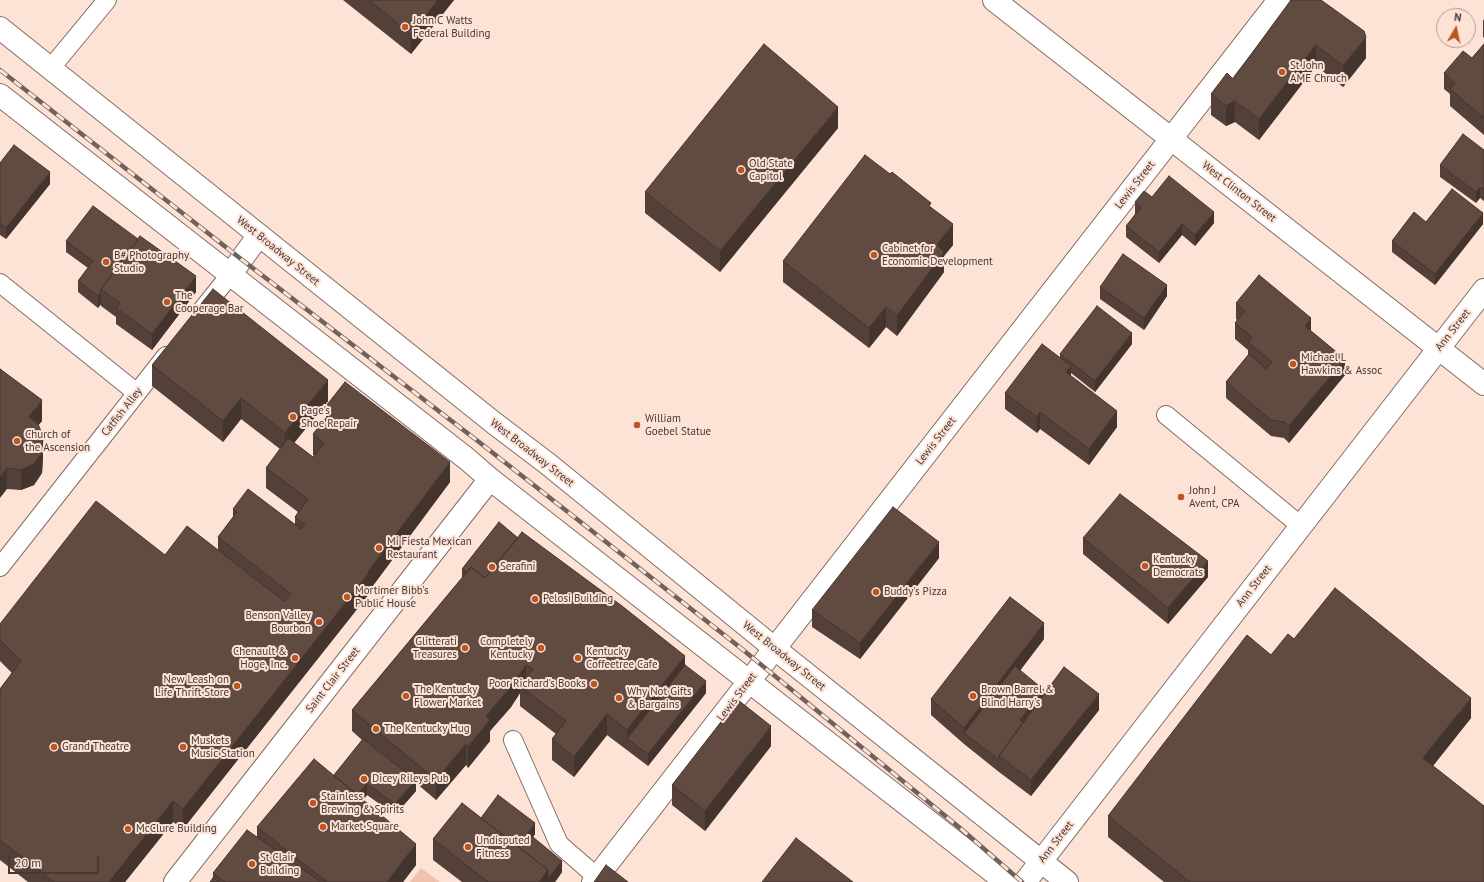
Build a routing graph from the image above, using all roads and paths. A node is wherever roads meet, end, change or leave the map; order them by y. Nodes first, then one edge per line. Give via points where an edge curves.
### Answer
1 (107, 0) edge
2 (994, 0) edge
3 (1279, 0) edge
4 (0, 29) edge
5 (50, 69) junction
6 (0, 95) edge
7 (1171, 139) junction
8 (259, 235) junction
9 (230, 275) junction
10 (0, 283) edge
11 (1484, 290) edge
12 (191, 324) edge
13 (176, 342) edge
14 (1438, 348) junction
15 (1484, 384) edge
16 (137, 392) junction
17 (1166, 415) dead end
18 (490, 479) junction
19 (1301, 526) junction
20 (0, 567) edge
21 (774, 648) junction
22 (749, 681) junction
23 (513, 740) dead end
24 (1041, 861) junction
25 (595, 880) edge
26 (1060, 881) edge
27 (175, 882) edge
28 (1006, 882) edge
29 (1025, 882) edge

1 - 5 lane
2 - 7 street, West Clinton Street
3 - 7 street, Lewis Street
4 - 5 street, West Broadway Street
5 - 8 street, West Broadway Street
6 - 9 street
7 - 14 street, West Clinton Street
7 - 21 street, Lewis Street
8 - 9 street
8 - 21 street, West Broadway Street via 548,464
9 - 12 lane
9 - 18 street
10 - 16 lane
11 - 14 street, Ann Street
13 - 16 lane, Catfish Alley
14 - 15 street, West Clinton Street
14 - 19 street, Ann Street
16 - 20 lane, Catfish Alley
17 - 19 lane
18 - 22 street
18 - 27 street, Saint Clair Street
19 - 24 street, Ann Street
21 - 22 street, Lewis Street
21 - 24 street, West Broadway Street
22 - 25 street, Lewis Street
22 - 28 street
23 - 25 lane via 559,844
24 - 26 street, West Broadway Street
24 - 29 street, Ann Street

